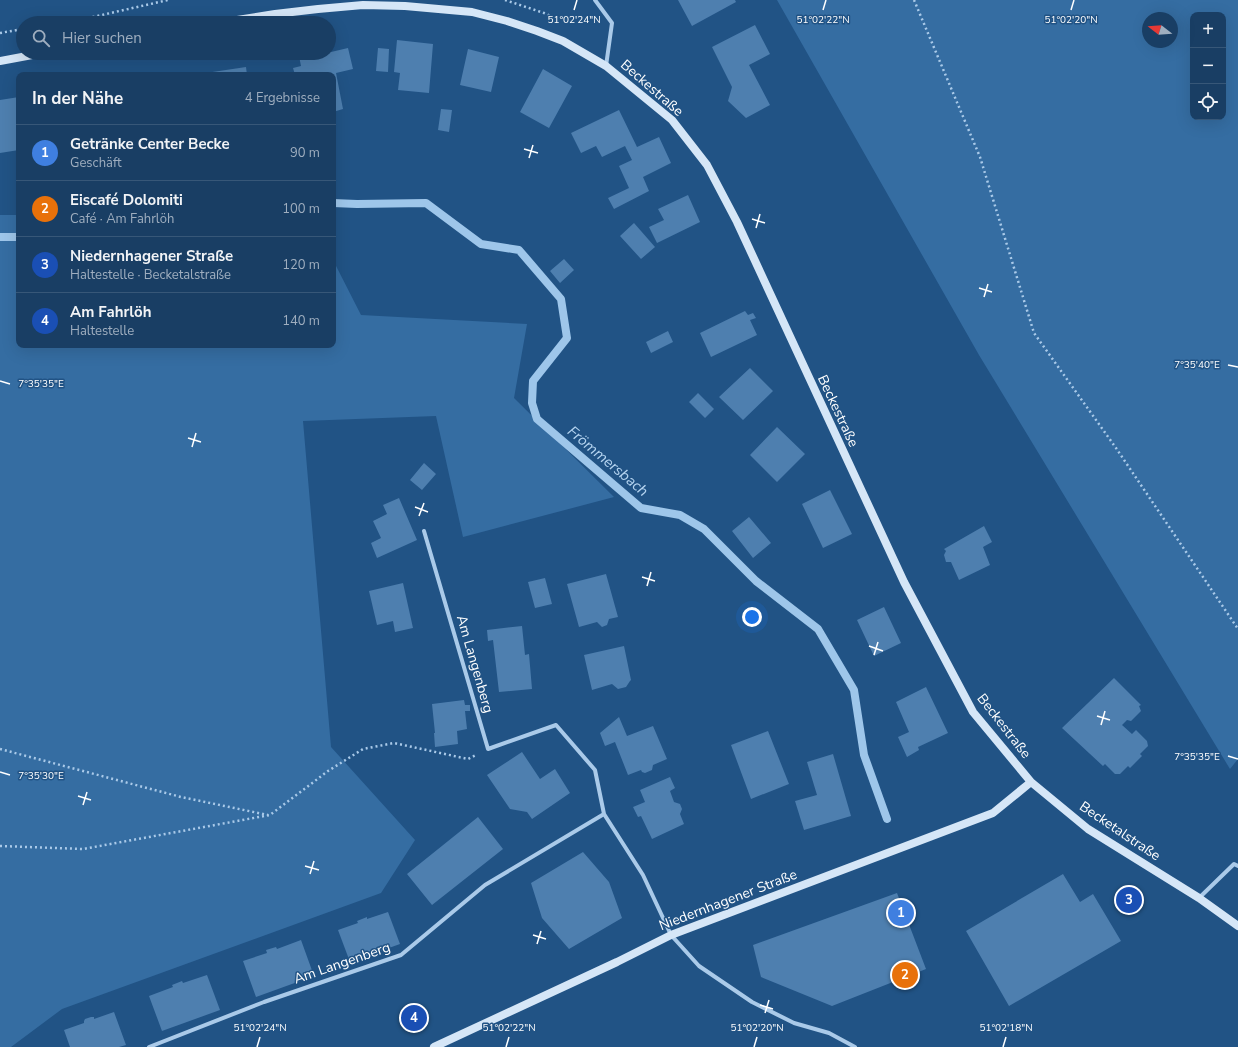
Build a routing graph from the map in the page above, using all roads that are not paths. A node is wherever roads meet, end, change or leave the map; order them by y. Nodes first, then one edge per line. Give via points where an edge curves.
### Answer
1 (595, 0) edge
2 (262, 16) edge
3 (16, 58) edge
4 (0, 61) edge
5 (606, 66) junction
6 (424, 531) dead end
7 (1031, 782) junction
8 (604, 814) junction
9 (1238, 866) edge
10 (1199, 898) junction
11 (1238, 926) edge
12 (671, 935) junction
13 (149, 1047) edge
14 (434, 1047) edge
15 (855, 1047) edge

1 - 5 street via 612,23
2 - 5 main road, Beckestraße via 363,5 472,12 507,21 563,41
3 - 4 main road
5 - 7 main road, Beckestraße via 672,120 708,165 904,582 973,712
6 - 8 street, Am Langenberg via 488,749 556,726 595,770
7 - 10 main road, Becketalstraße via 1088,829
7 - 12 main road, Niedernhagener Straße via 993,813
8 - 12 street via 643,875
8 - 13 street, Am Langenberg via 485,885 401,955 264,1002
9 - 10 street via 1234,864
10 - 11 main road
12 - 14 main road, Niedernhagener Straße
12 - 15 street via 699,966 752,1002 794,1023 829,1034

